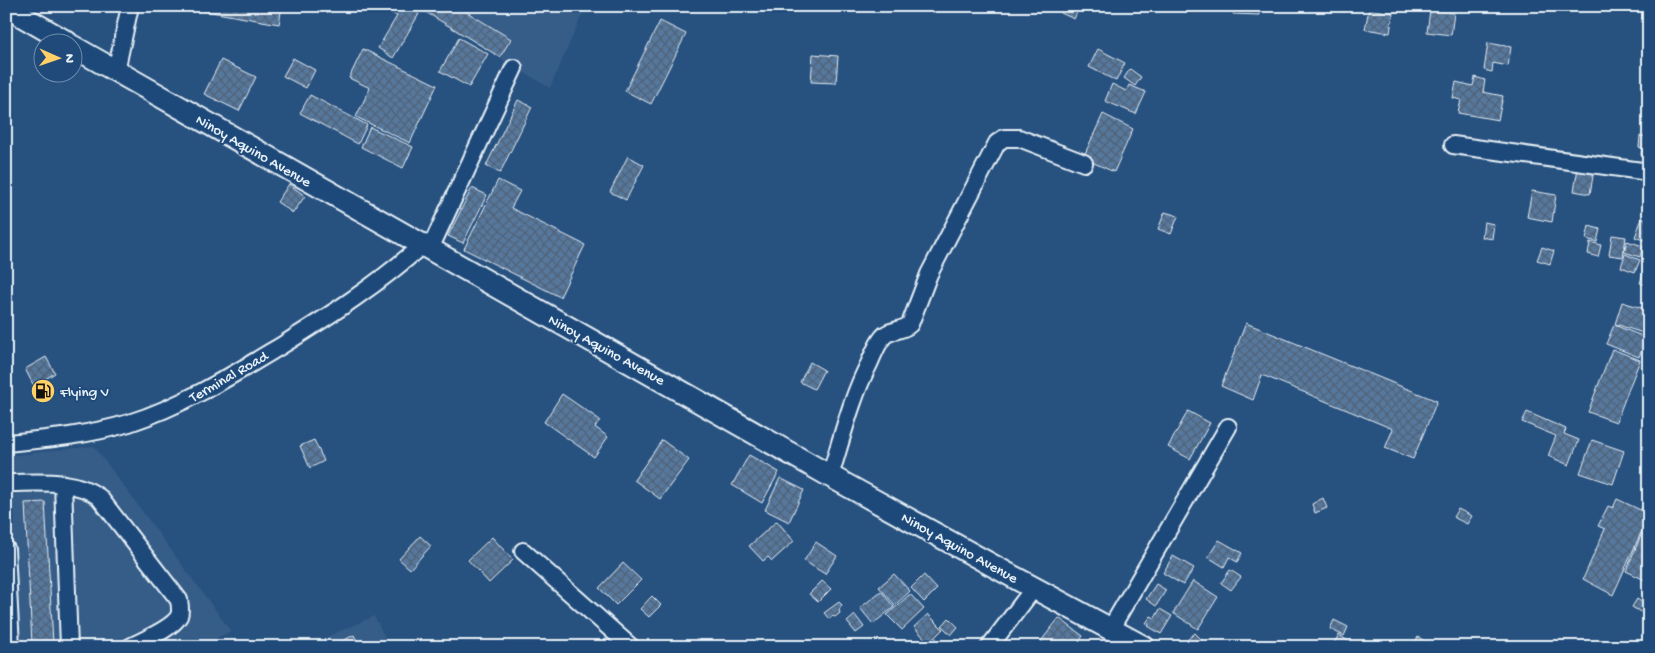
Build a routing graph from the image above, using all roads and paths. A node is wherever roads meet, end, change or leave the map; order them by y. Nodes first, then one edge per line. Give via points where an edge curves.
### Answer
1 (130, 6) edge
2 (6, 7) edge
3 (50, 32) edge
4 (82, 52) edge
5 (514, 68) dead end
6 (116, 71) junction
7 (1453, 146) dead end
8 (1084, 163) dead end
9 (1649, 172) edge
10 (426, 247) junction
11 (1228, 426) dead end
12 (6, 443) edge
13 (830, 476) junction
14 (6, 483) edge
15 (63, 484) junction
16 (522, 551) dead end
17 (7, 558) edge
18 (1034, 588) junction
19 (1111, 628) junction
20 (11, 647) edge
21 (68, 647) edge
22 (130, 647) edge
23 (631, 647) edge
24 (990, 647) edge
25 (1144, 647) edge

1 - 6 street
2 - 3 main road
4 - 6 main road, Ninoy Aquino Avenue
5 - 10 street
6 - 10 main road, Ninoy Aquino Avenue
7 - 9 street
8 - 13 street via 1020,138 1004,138 997,143 929,274 910,324 884,336 873,353 853,400
10 - 12 street, Terminal Road via 329,316 190,399 103,429
10 - 13 main road, Ninoy Aquino Avenue
11 - 19 street
13 - 18 main road, Ninoy Aquino Avenue
14 - 15 street
15 - 21 street
15 - 22 street via 80,486 99,496 179,600 181,610 171,625
16 - 23 street
17 - 20 street
18 - 19 main road, Ninoy Aquino Avenue
18 - 24 street
19 - 25 main road, Ninoy Aquino Avenue

